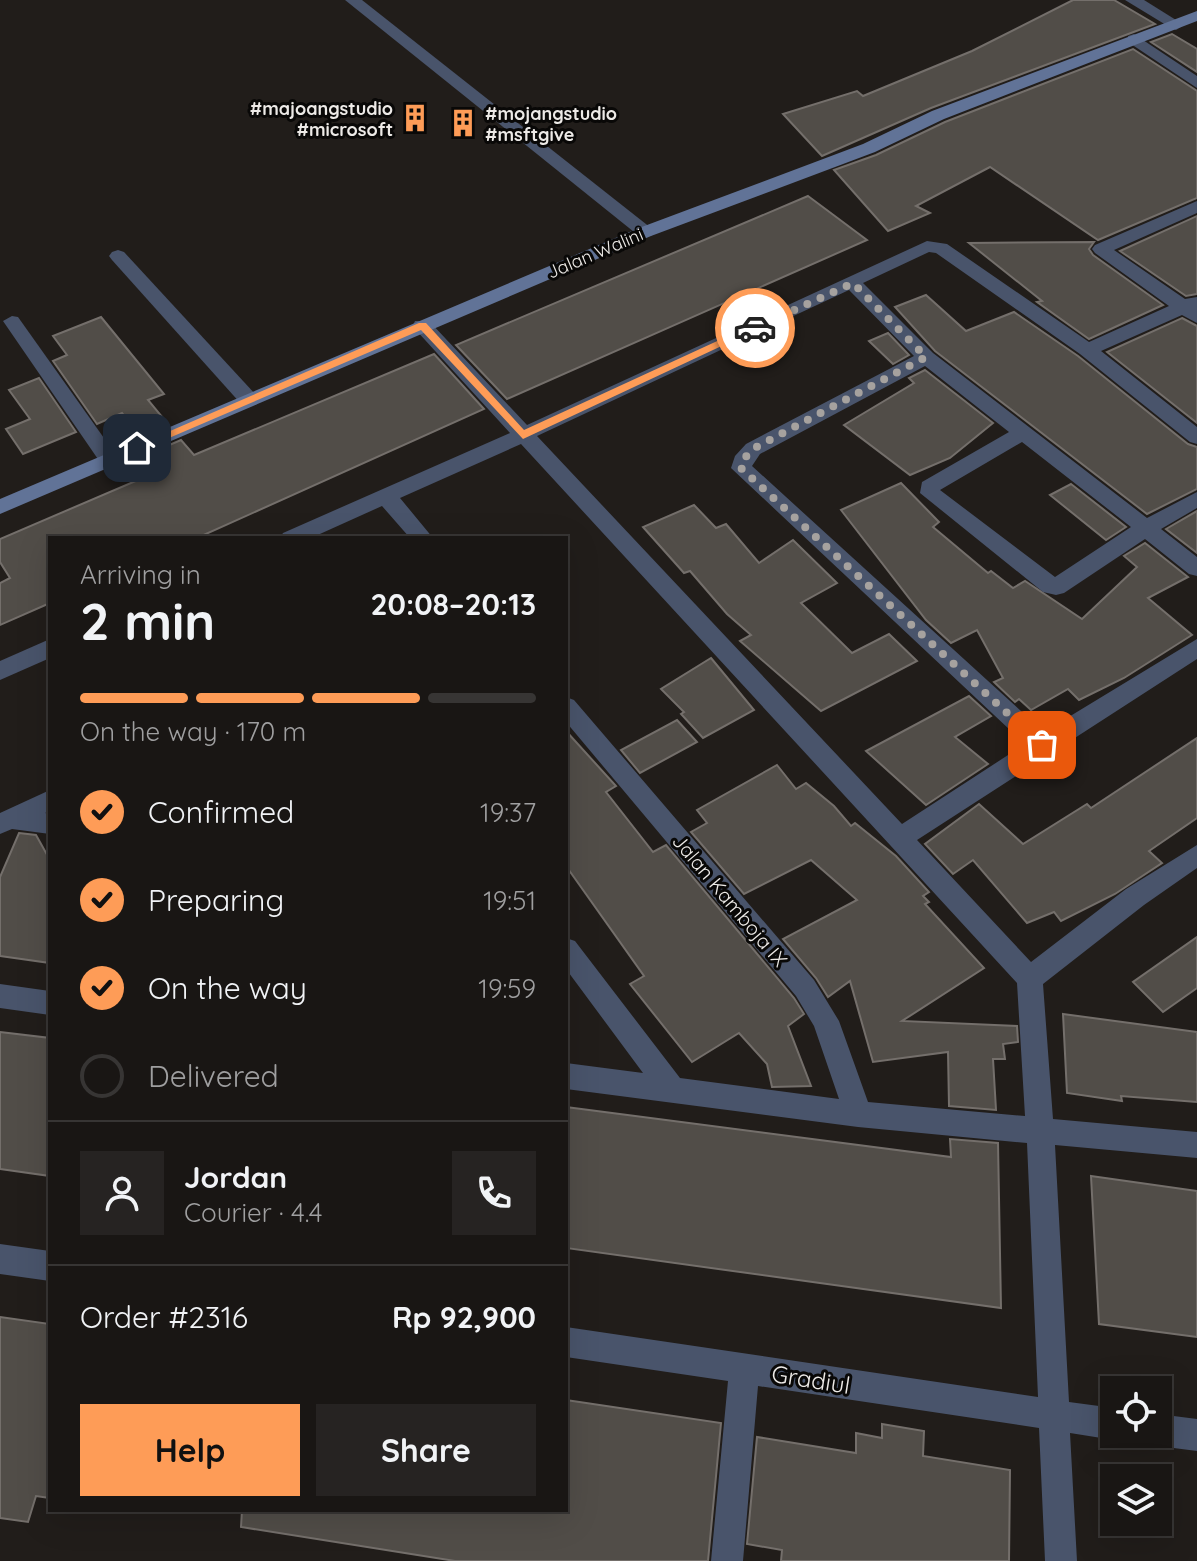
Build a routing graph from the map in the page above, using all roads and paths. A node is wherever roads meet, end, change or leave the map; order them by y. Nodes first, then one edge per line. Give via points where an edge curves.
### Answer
1 (353, 0) edge
2 (1133, 0) edge
3 (1197, 16) edge
4 (1176, 25) junction
5 (1134, 39) junction
6 (1197, 83) edge
7 (1197, 206) edge
8 (645, 232) junction
9 (118, 256) dead end
10 (853, 283) junction
11 (1192, 308) edge
12 (12, 321) dead end
13 (422, 325) junction
14 (1087, 350) junction
15 (926, 357) junction
16 (249, 400) junction
17 (1021, 434) junction
18 (523, 435) junction
19 (1197, 437) edge
20 (109, 460) junction
21 (385, 495) junction
22 (1197, 499) edge
23 (0, 507) edge
24 (1144, 529) junction
25 (295, 536) edge
26 (420, 536) edge
27 (1197, 568) edge
28 (1197, 648) edge
29 (48, 649) edge
30 (0, 671) edge
31 (568, 708) edge
32 (1042, 745) junction
33 (48, 801) edge
34 (5, 821) edge
35 (48, 824) edge
36 (899, 839) junction
37 (1197, 855) edge
38 (568, 952) edge
39 (1030, 979) junction
40 (0, 996) edge
41 (48, 1003) edge
42 (568, 1076) edge
43 (673, 1091) junction
44 (858, 1114) junction
45 (1040, 1129) junction
46 (1197, 1145) edge
47 (0, 1259) edge
48 (48, 1266) edge
49 (568, 1342) edge
50 (744, 1369) junction
51 (1056, 1416) junction
52 (1100, 1422) edge
53 (1172, 1432) edge
54 (1197, 1435) edge
55 (727, 1561) edge
56 (1061, 1561) edge

1 - 8 street
2 - 4 street
3 - 4 street, Jalan Walini
4 - 5 street, Jalan Walini
5 - 6 street
5 - 8 street, Jalan Walini via 938,115 869,148
7 - 11 street via 1101,251
8 - 13 street, Jalan Walini
9 - 16 street
10 - 14 street via 927,246 941,248
10 - 15 street
10 - 18 street
11 - 14 street
12 - 20 lane
13 - 16 street, Jalan Walini
13 - 18 street
14 - 19 street
15 - 17 street
15 - 32 street via 753,449 741,468
16 - 20 street, Jalan Walini
17 - 24 street
17 - 24 street via 932,483 930,493 1056,587
18 - 21 street
18 - 36 street
20 - 23 street, Jalan Walini
21 - 25 street
21 - 26 street
22 - 24 street
24 - 27 street
28 - 32 street
29 - 30 street
31 - 44 street, Jalan Kamboja IX via 805,988 826,1021
32 - 36 street
33 - 34 street
34 - 35 street
36 - 39 street
37 - 39 street
38 - 43 street
39 - 45 street
40 - 41 street
42 - 43 street
43 - 44 street
44 - 45 street
45 - 46 street
45 - 51 street
47 - 48 street
49 - 50 street, Gradiul
50 - 51 street, Gradiul
50 - 55 street
51 - 52 street, Gradiul
51 - 56 street
53 - 54 street

